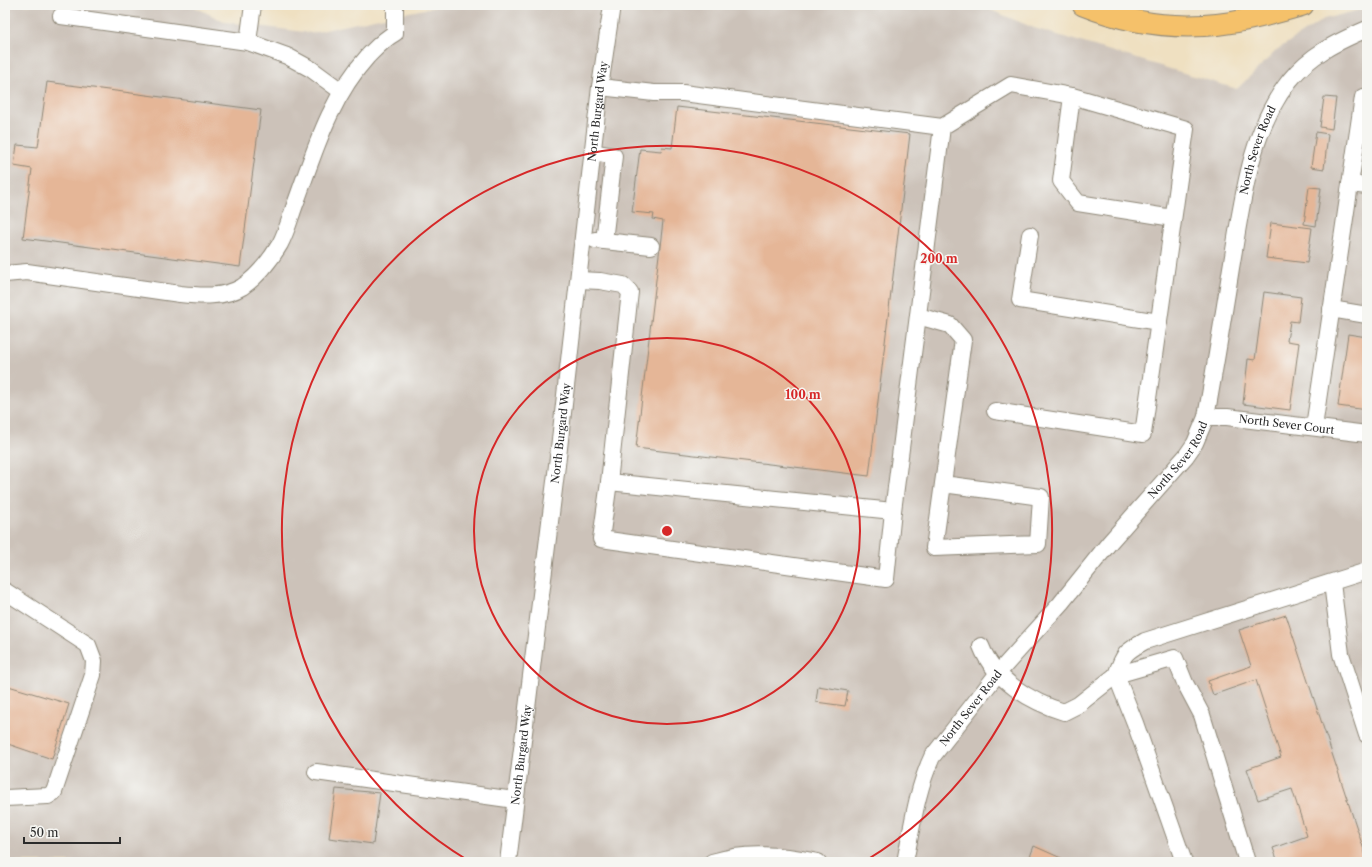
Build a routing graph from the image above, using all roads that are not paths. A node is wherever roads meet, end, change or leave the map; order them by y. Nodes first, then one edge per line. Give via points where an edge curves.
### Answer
1 (253, 5) edge
2 (395, 5) edge
3 (612, 5) edge
4 (1083, 5) edge
5 (1303, 5) edge
6 (61, 16) dead end
7 (1367, 28) edge
8 (248, 42) junction
9 (600, 87) junction
10 (341, 91) junction
11 (1072, 96) junction
12 (1363, 97) dead end
13 (942, 128) junction
14 (593, 152) junction
15 (1350, 184) junction
16 (1367, 186) edge
17 (1174, 218) junction
18 (1030, 235) dead end
19 (583, 238) junction
20 (604, 241) junction
21 (652, 246) dead end
22 (5, 274) edge
23 (579, 280) junction
24 (1331, 309) junction
25 (1367, 315) edge
26 (918, 316) junction
27 (1158, 322) junction
28 (995, 411) dead end
29 (1206, 417) junction
30 (1314, 427) junction
31 (1367, 434) edge
32 (608, 482) junction
33 (943, 484) junction
34 (893, 511) junction
35 (1367, 571) edge
36 (1332, 582) junction
37 (5, 591) edge
38 (982, 646) dead end
39 (998, 673) junction
40 (1116, 675) junction
41 (1367, 735) edge
42 (316, 772) dead end
43 (5, 798) edge
44 (515, 800) junction
45 (508, 862) edge
46 (712, 862) edge
47 (818, 862) edge
48 (905, 862) edge
49 (1184, 862) edge
50 (1247, 862) edge

1 - 8 street
2 - 10 street via 395,33 383,40
3 - 9 street, North Burgard Way
4 - 5 main road via 1131,21 1181,26 1234,22
6 - 8 street
7 - 29 street, North Sever Road via 1327,48 1298,72 1275,101 1262,128 1243,198
8 - 10 street via 287,56 311,69
9 - 13 street via 654,93 683,93
9 - 14 street, North Burgard Way
10 - 22 street via 326,120 280,243 255,276 241,287 226,293 204,296 27,272
11 - 13 street via 1011,85
11 - 17 street via 1186,129
11 - 17 street via 1061,181 1078,203
12 - 15 street
13 - 26 street
14 - 19 street, North Burgard Way
14 - 20 street via 614,156
15 - 16 street
15 - 24 street
17 - 27 street
18 - 27 street via 1020,300
19 - 20 street
19 - 23 street, North Burgard Way
20 - 21 street
23 - 32 street via 623,285 630,292
23 - 44 street, North Burgard Way
24 - 25 street
24 - 30 street
26 - 33 street via 950,325 963,340
26 - 34 street
27 - 28 street via 1143,434
29 - 30 street, North Sever Court
29 - 39 street, North Sever Road via 1186,456
30 - 31 street, North Sever Court
32 - 34 street
32 - 34 street via 601,539 886,579
33 - 33 street via 934,548 1038,544 1041,497
35 - 36 street
36 - 40 street via 1145,641 1128,651 1121,660
36 - 41 street via 1341,654
37 - 43 street via 88,645 94,661 93,675 54,792 48,796
38 - 39 street via 984,654
39 - 40 street via 1031,698 1064,712 1078,705
39 - 48 street, North Sever Road via 932,756 921,787
40 - 49 street
40 - 50 street via 1175,658 1202,715
42 - 44 street
44 - 45 street, North Burgard Way
46 - 47 street via 746,855 769,855

